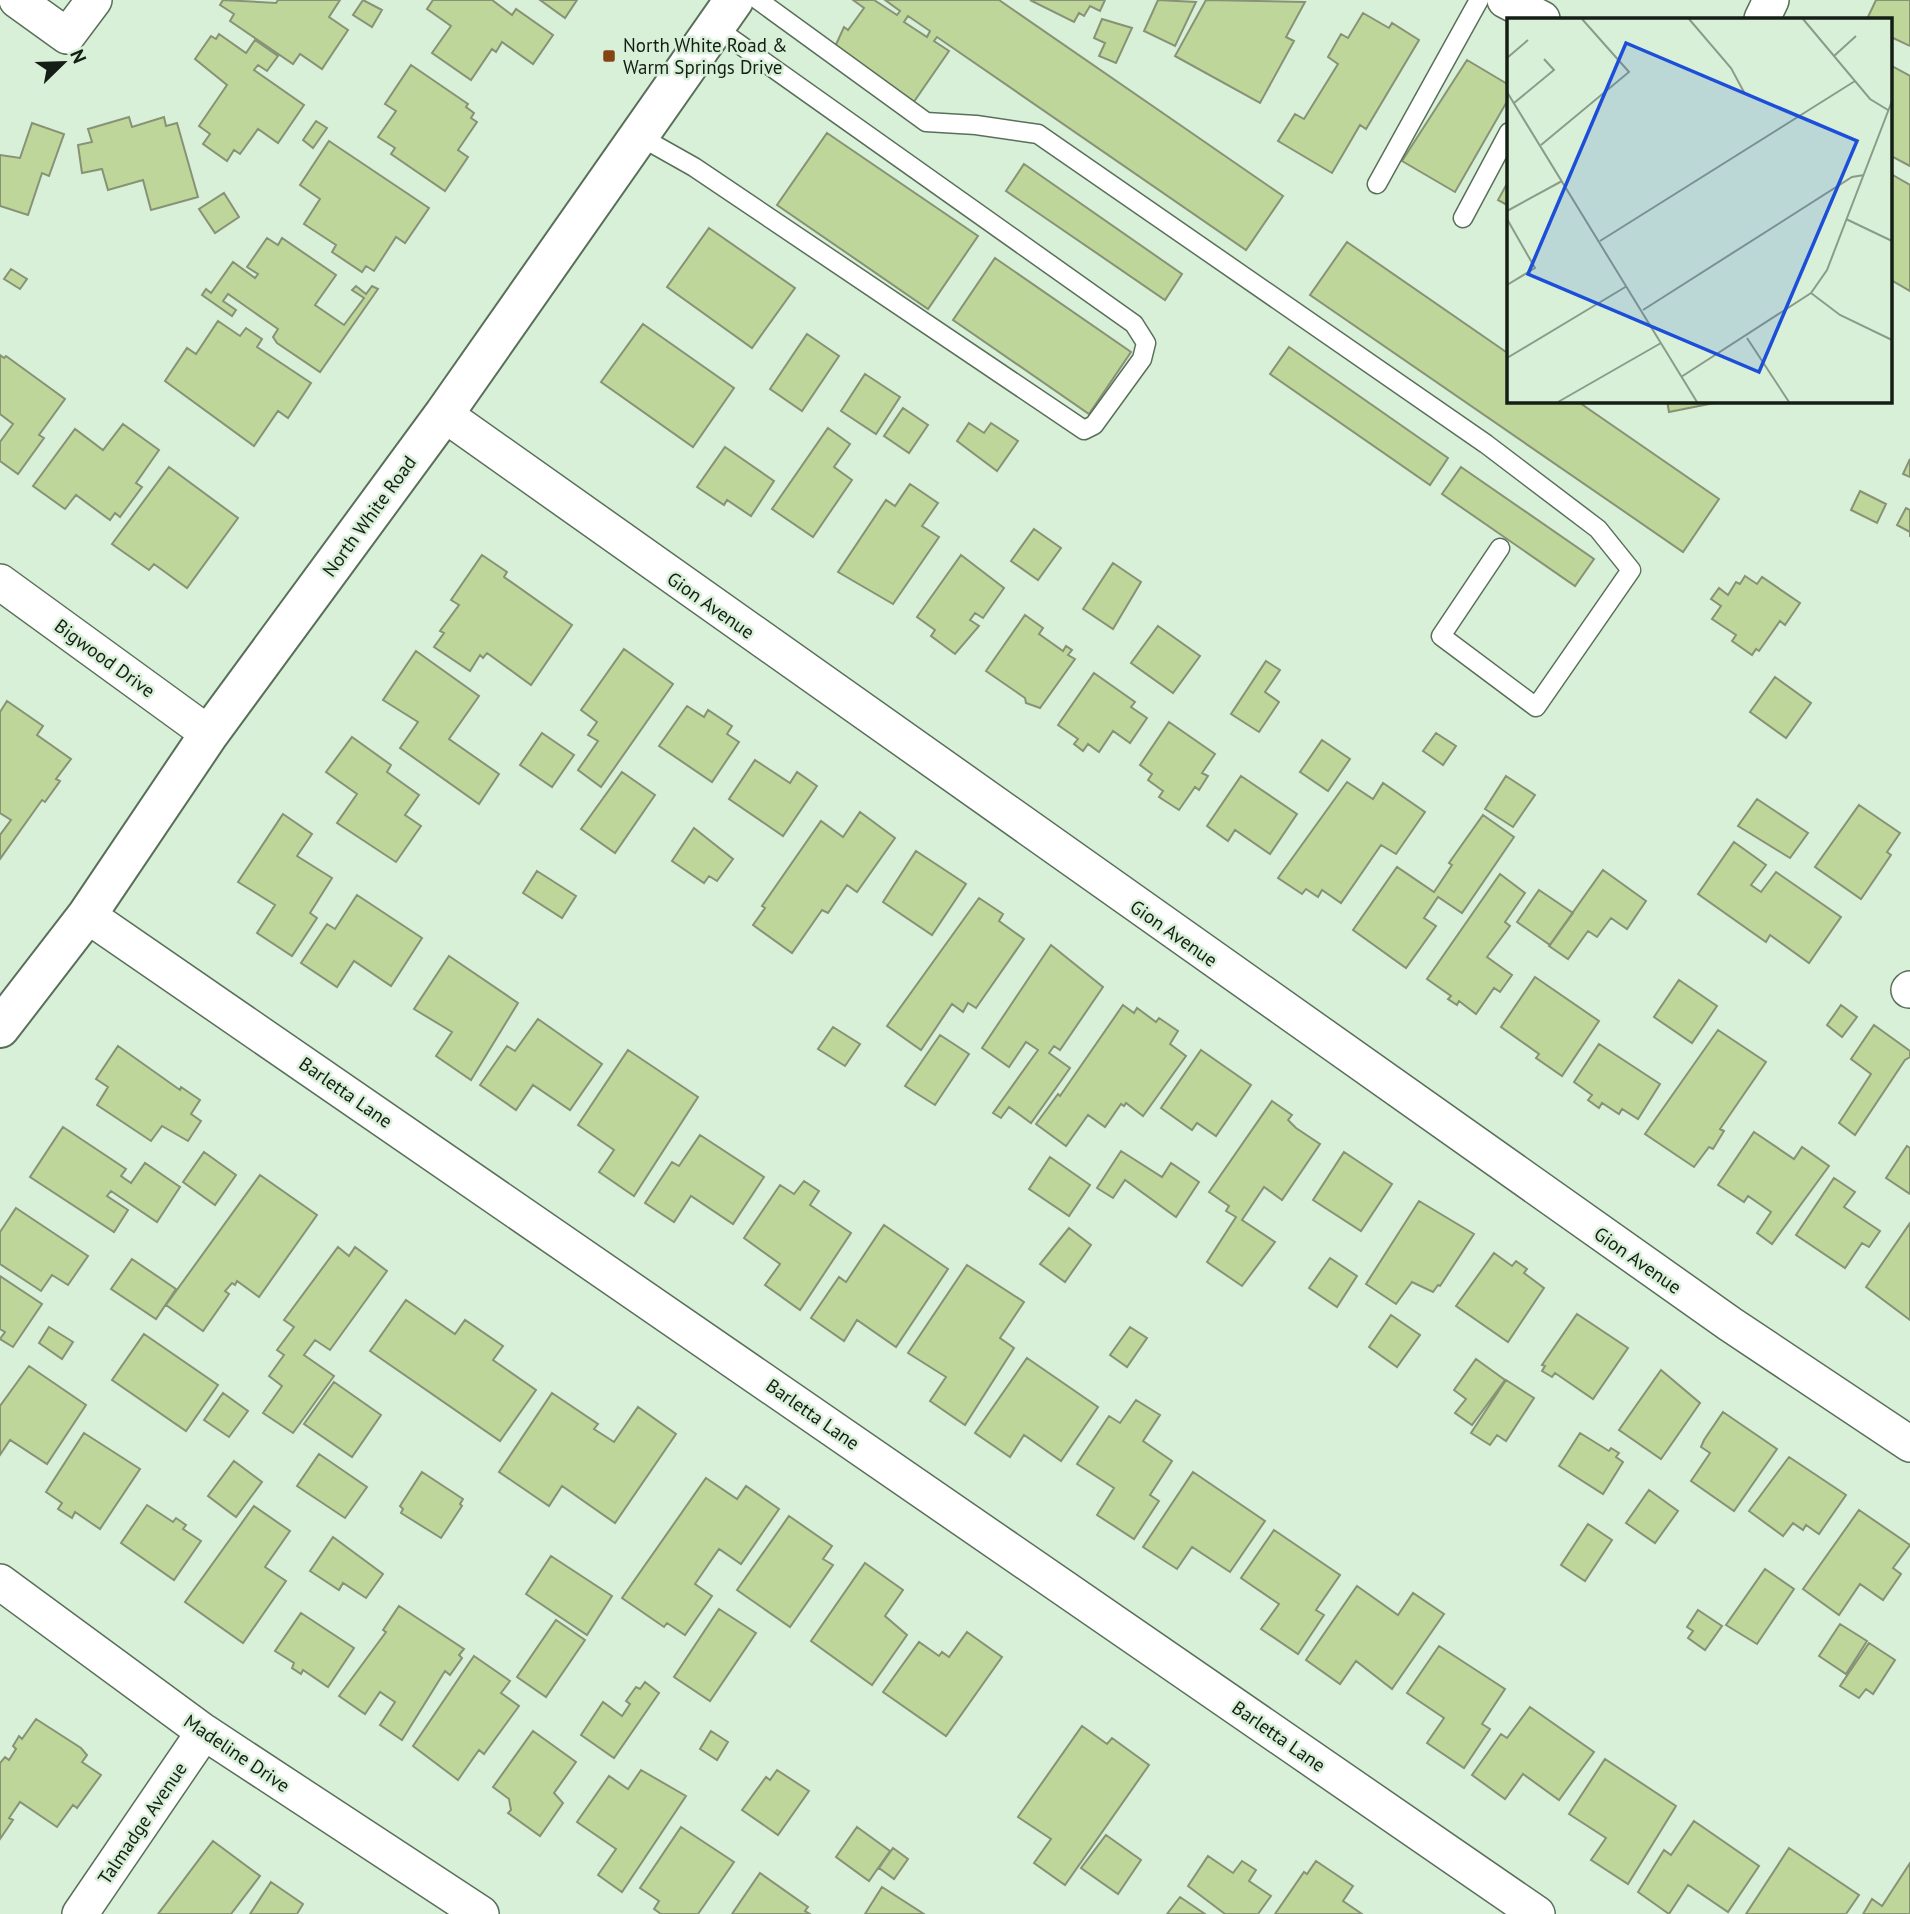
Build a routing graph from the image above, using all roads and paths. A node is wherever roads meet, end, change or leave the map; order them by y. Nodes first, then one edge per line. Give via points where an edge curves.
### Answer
1 (17, 0) edge
2 (94, 0) edge
3 (758, 0) edge
4 (1479, 0) edge
5 (1505, 0) edge
6 (1771, 0) edge
7 (724, 13) edge
8 (1540, 18) edge
9 (1762, 18) edge
10 (639, 135) junction
11 (1507, 136) edge
12 (1377, 184) dead end
13 (1463, 218) dead end
14 (444, 414) junction
15 (1500, 548) dead end
16 (0, 582) edge
17 (209, 734) junction
18 (88, 915) junction
19 (0, 1028) edge
20 (1910, 1444) edge
21 (0, 1582) edge
22 (204, 1732) junction
23 (80, 1914) edge
24 (481, 1914) edge
25 (1538, 1914) edge

1 - 2 street via 67,36
3 - 15 lane via 926,122 1038,134 1368,360 1598,529 1631,570 1536,707 1441,636
4 - 12 lane
5 - 8 street
6 - 9 street
7 - 10 main road, North White Road
7 - 10 lane via 1134,324 1146,343 1142,359 1094,425 1084,430 694,167
10 - 14 main road, North White Road
11 - 13 lane
14 - 17 main road, North White Road
14 - 20 street, Gion Avenue via 1718,1316
16 - 17 street, Bigwood Drive
17 - 18 main road, North White Road
18 - 19 main road, North White Road
18 - 25 street, Barletta Lane
21 - 22 street, Madeline Drive
22 - 23 street, Talmadge Avenue
22 - 24 street, Madeline Drive

